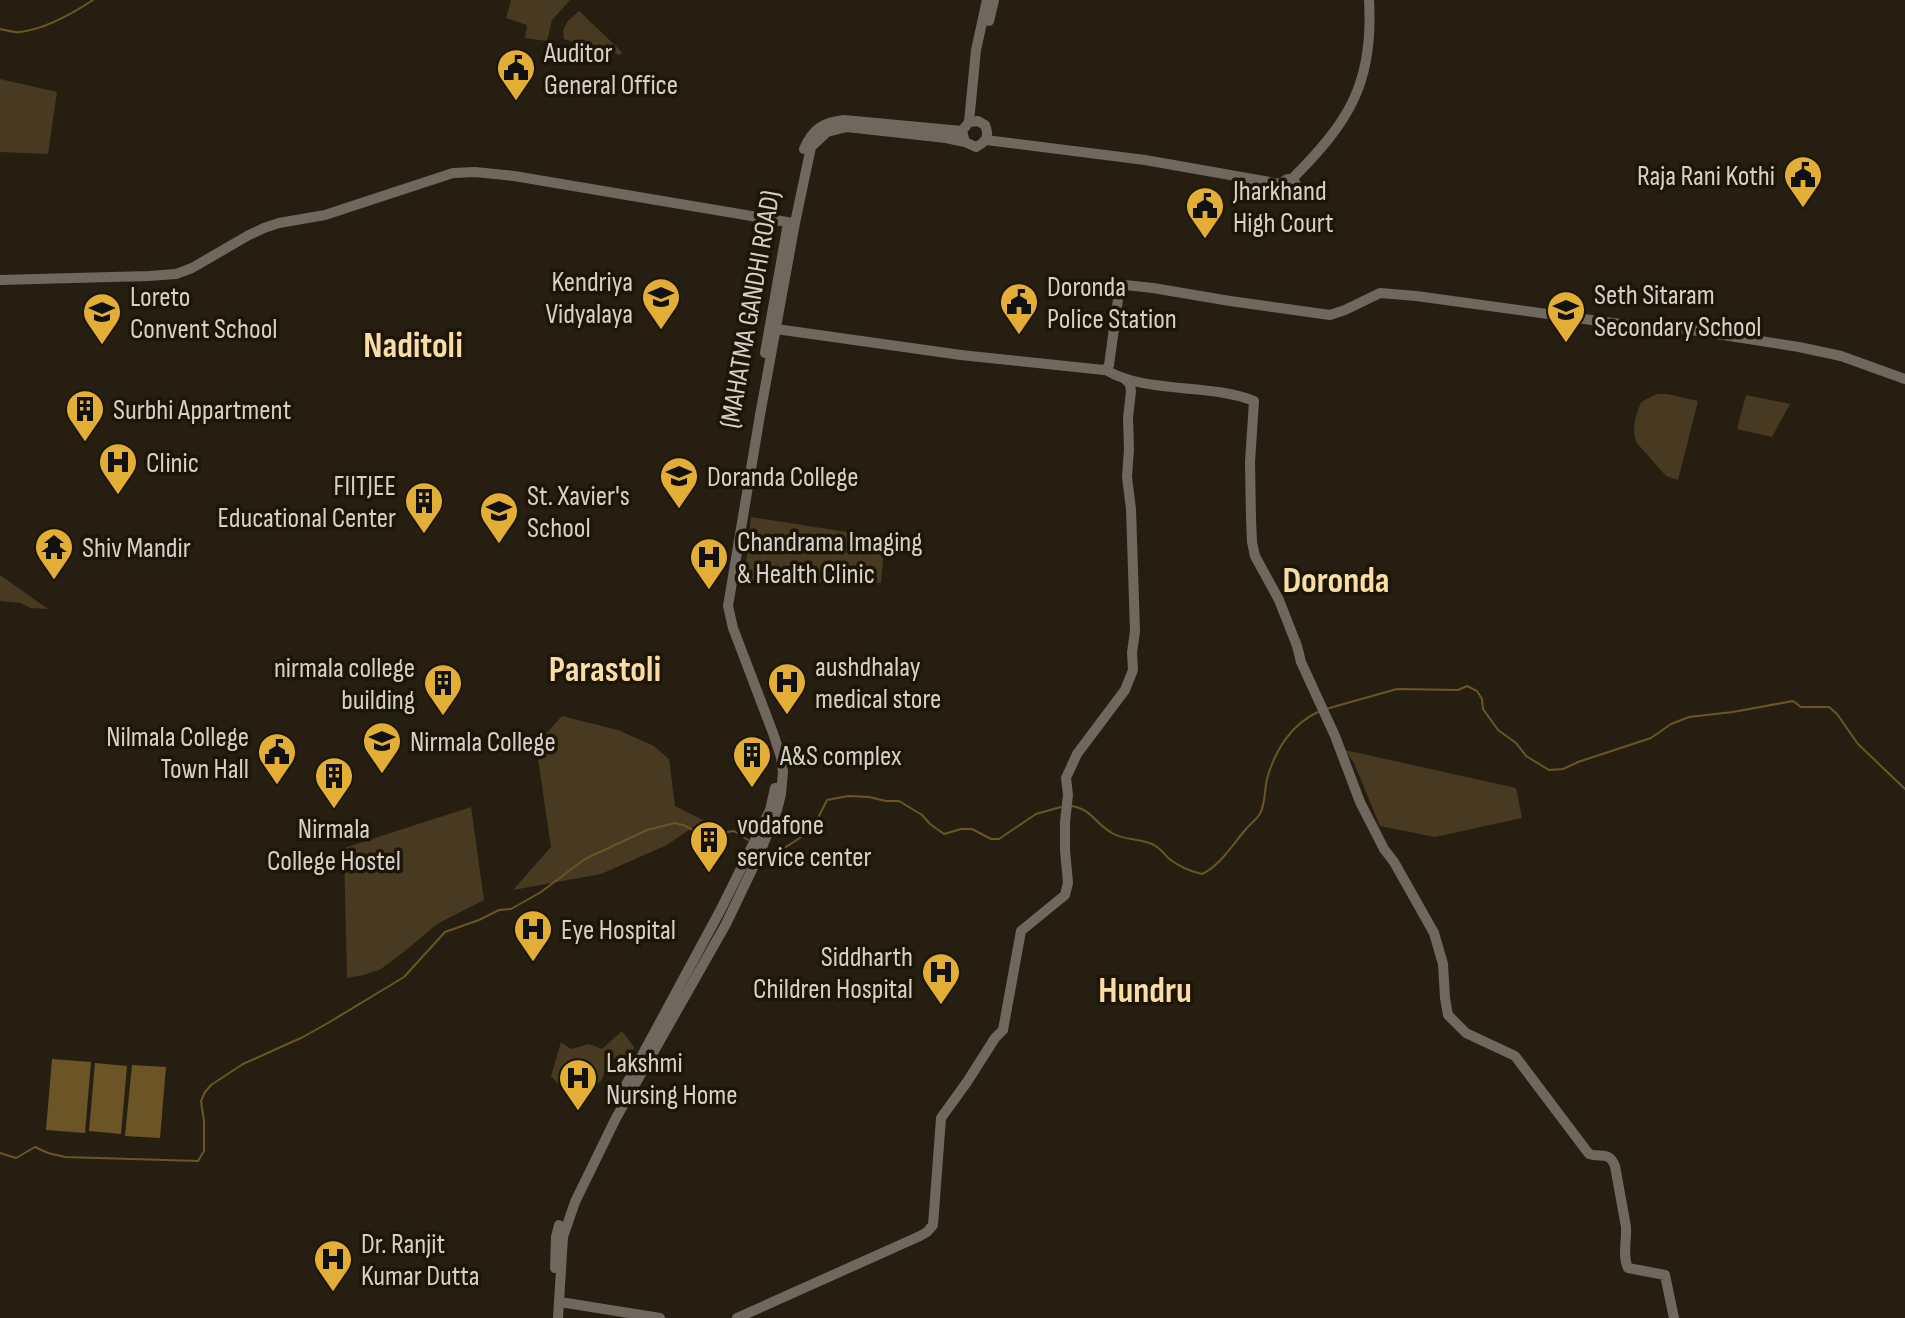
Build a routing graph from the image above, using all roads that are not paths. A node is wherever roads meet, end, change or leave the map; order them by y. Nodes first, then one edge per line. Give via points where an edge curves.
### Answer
1 (992, 0) edge
2 (1369, 0) edge
3 (968, 129) junction
4 (986, 140) junction
5 (791, 222) junction
6 (0, 280) edge
7 (776, 329) junction
8 (1106, 370) junction
9 (1125, 379) junction
10 (1905, 379) edge
11 (767, 826) junction
12 (745, 872) junction
13 (560, 1302) junction
14 (552, 1318) edge
15 (558, 1318) edge
16 (660, 1318) edge
17 (737, 1318) edge
18 (1674, 1318) edge

1 - 3 main road via 976,50
2 - 4 main road via 1370,44 1345,118 1318,153 1286,181
3 - 4 main road via 976,147
3 - 4 main road via 985,125
3 - 5 main road via 946,138 847,127 827,132 811,147
3 - 5 main road, (MAHATMA GANDHI ROAD) via 844,120 819,126 804,145
5 - 6 main road via 459,172 325,215 264,228 176,274
5 - 7 main road
5 - 11 main road, (MAHATMA GANDHI ROAD) via 722,600 728,631 775,760
7 - 8 main road
7 - 11 main road via 728,606 781,757 781,794
8 - 9 main road
8 - 10 main road via 1119,292 1128,285 1330,315 1380,293 1416,296 1784,345 1841,356
9 - 17 main road via 1131,391 1127,477 1133,670 1066,778 1067,891 1021,931 1003,1030 941,1118 930,1229
9 - 18 main road via 1254,401 1250,462 1255,556 1281,604 1360,802 1438,942 1451,1020 1515,1056 1589,1154 1612,1159 1626,1227 1624,1261 1628,1268 1665,1275
11 - 12 main road
12 - 13 main road via 726,924 616,1118 575,1202 563,1237
12 - 14 main road via 565,1207 556,1237
13 - 15 main road
13 - 16 main road

